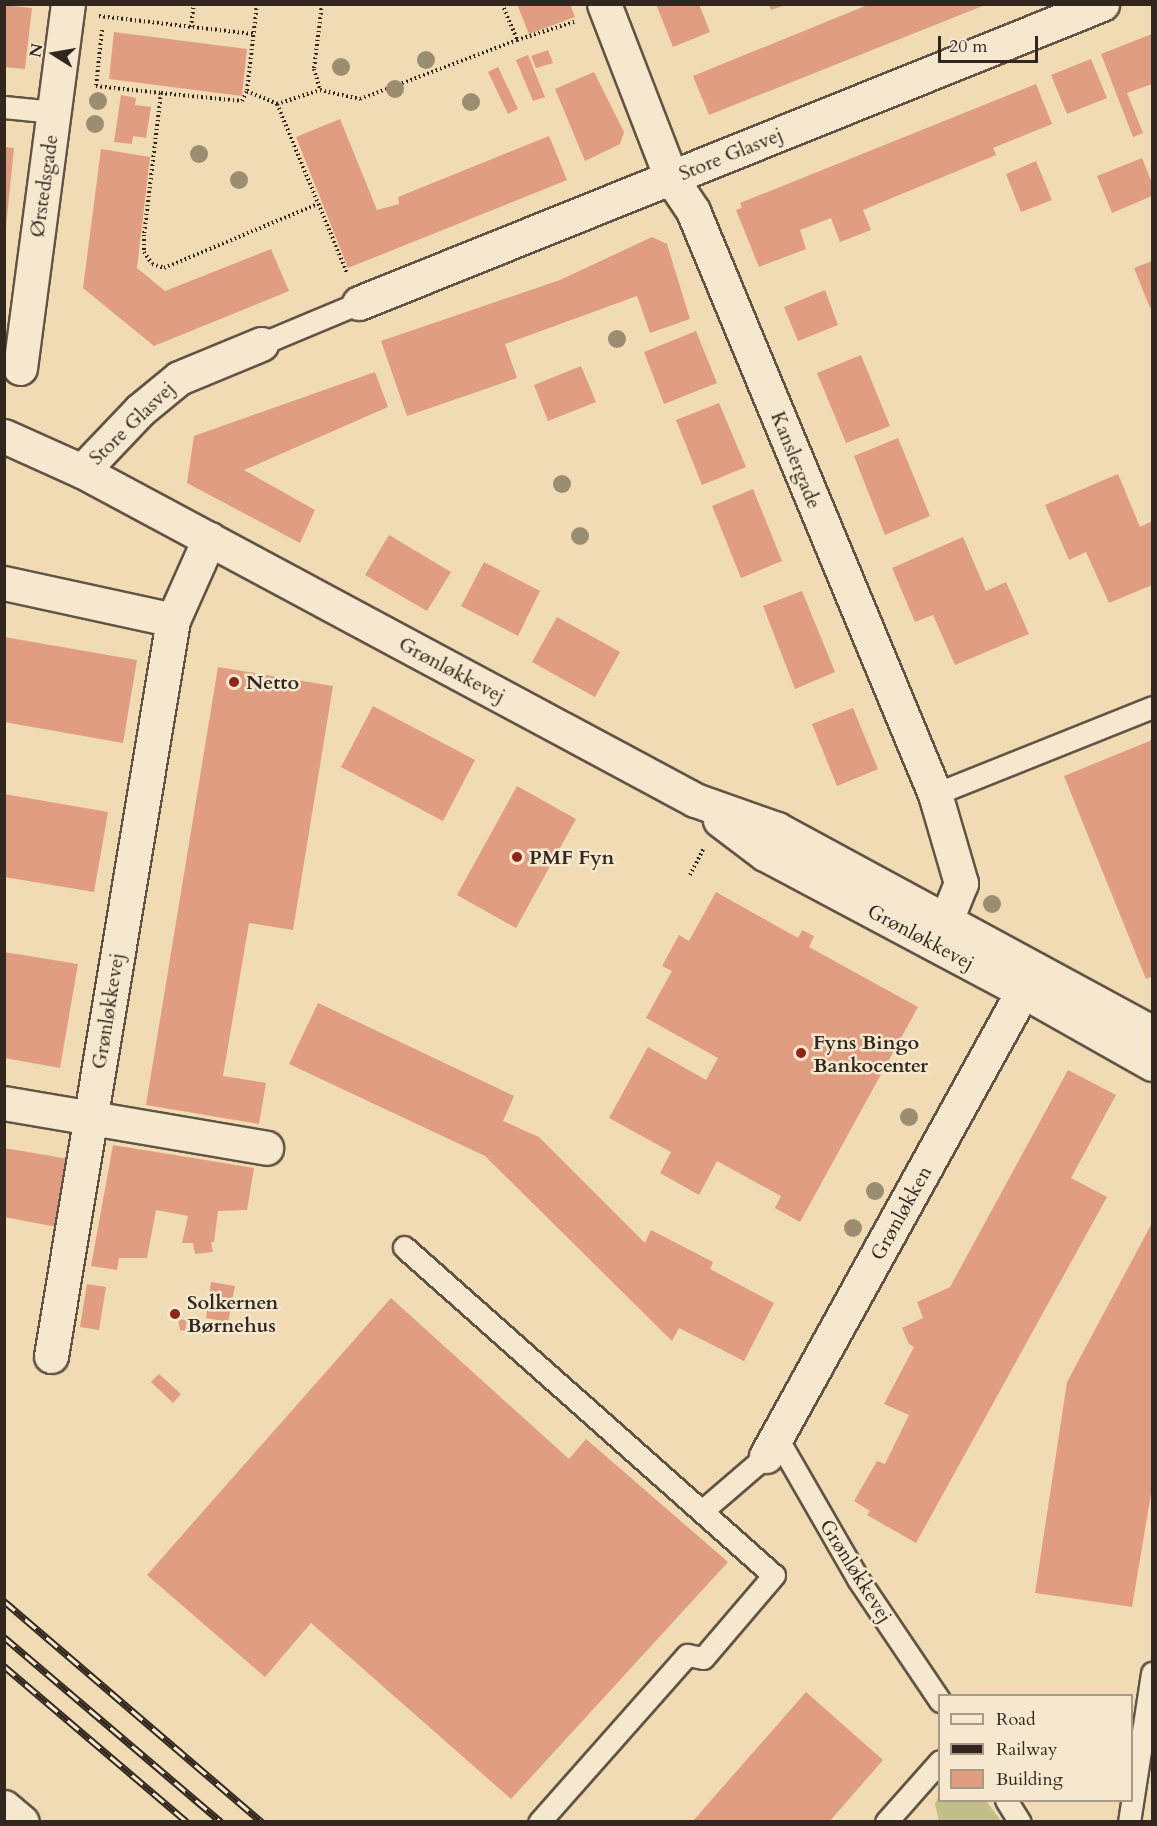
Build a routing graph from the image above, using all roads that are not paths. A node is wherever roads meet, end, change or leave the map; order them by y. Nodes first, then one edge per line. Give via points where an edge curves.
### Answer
1 (1102, 4) edge
2 (68, 7) edge
3 (605, 7) edge
4 (4, 107) edge
5 (54, 112) junction
6 (671, 178) junction
7 (359, 303) joint
8 (261, 344) joint
9 (20, 368) dead end
10 (4, 436) edge
11 (82, 471) junction
12 (209, 539) junction
13 (4, 583) edge
14 (173, 620) junction
15 (1152, 707) edge
16 (935, 794) junction
17 (695, 800) junction
18 (946, 920) junction
19 (1029, 980) junction
20 (1152, 1034) edge
21 (1152, 1064) edge
22 (4, 1103) edge
23 (90, 1118) junction
24 (266, 1148) dead end
25 (404, 1247) dead end
26 (51, 1356) dead end
27 (772, 1447) junction
28 (702, 1511) junction
29 (1152, 1673) edge
30 (938, 1699) edge
31 (938, 1762) edge
32 (1133, 1795) edge
33 (1007, 1802) edge
34 (1132, 1802) edge
35 (539, 1821) edge
36 (886, 1821) edge
37 (1020, 1821) edge
38 (1129, 1821) edge

1 - 6 street, Store Glasvej
2 - 5 street, Ørstedsgade
3 - 6 street, Kanslergade
4 - 5 lane
5 - 9 street, Ørstedsgade
6 - 7 street, Store Glasvej
6 - 16 street, Kanslergade via 693,211
7 - 8 lane
8 - 11 street, Store Glasvej via 179,378 140,410
10 - 11 street, Store Glasvej
11 - 12 street, Grønløkkevej
12 - 14 street, Grønløkkevej
12 - 17 street, Grønløkkevej
13 - 14 street
14 - 23 street, Grønløkkevej
15 - 16 lane
16 - 18 street, Kanslergade via 961,883
17 - 18 street, Grønløkkevej via 777,829
17 - 19 street, Grønløkkevej via 765,854
18 - 19 street, Grønløkkevej
19 - 20 street, Grønløkkevej
19 - 21 street, Grønløkkevej
19 - 27 street, Grønløkken
22 - 23 street
23 - 24 street
23 - 26 street, Grønløkkevej
25 - 28 lane
27 - 28 lane
27 - 30 lane, Grønløkkevej
28 - 35 lane via 774,1575 703,1658 687,1655
29 - 32 lane
31 - 36 lane
33 - 37 lane
34 - 38 lane

